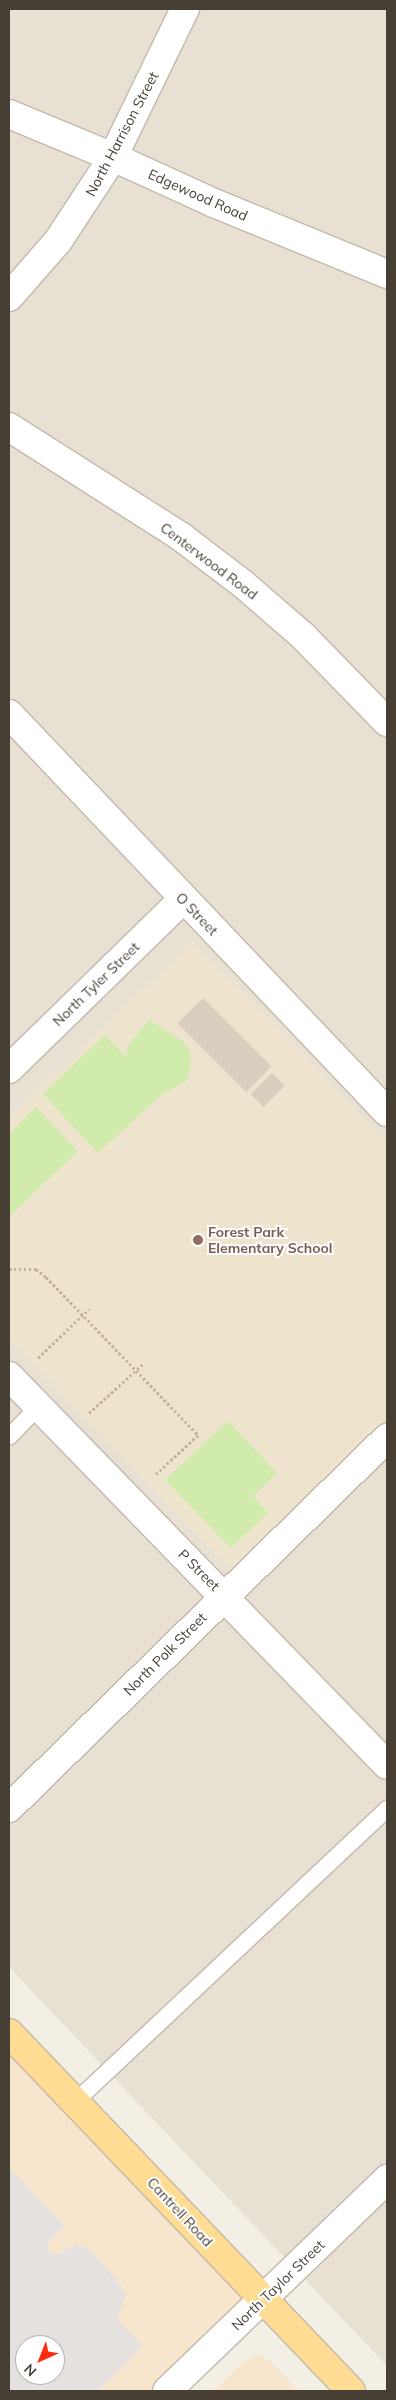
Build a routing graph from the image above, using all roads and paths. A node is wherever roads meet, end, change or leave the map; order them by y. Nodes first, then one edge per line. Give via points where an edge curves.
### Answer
1 (185, 9) edge
2 (9, 114) edge
3 (113, 157) junction
4 (387, 274) edge
5 (9, 297) edge
6 (9, 428) edge
7 (9, 714) edge
8 (387, 722) edge
9 (183, 899) junction
10 (9, 1069) edge
11 (387, 1112) edge
12 (9, 1269) edge
13 (89, 1310) dead end
14 (83, 1315) junction
15 (38, 1358) dead end
16 (142, 1364) dead end
17 (136, 1370) junction
18 (9, 1376) edge
19 (39, 1406) junction
20 (89, 1414) dead end
21 (9, 1437) edge
22 (387, 1438) edge
23 (154, 1476) dead end
24 (224, 1596) junction
25 (387, 1764) edge
26 (9, 1808) edge
27 (387, 1809) edge
28 (9, 2033) edge
29 (76, 2102) junction
30 (387, 2179) edge
31 (262, 2298) junction
32 (167, 2391) edge
33 (351, 2391) edge

1 - 3 street, North Harrison Street
2 - 3 street, Edgewood Road
3 - 4 street, Edgewood Road via 214,204
3 - 5 street, North Harrison Street via 58,241
6 - 8 street, Centerwood Road via 180,536 243,584 303,636
7 - 9 street, O Street
9 - 10 street, North Tyler Street
9 - 11 street, O Street
12 - 14 path via 36,1269
13 - 14 path
14 - 15 path
14 - 17 path
16 - 17 path
17 - 20 path
17 - 23 path via 198,1435
18 - 19 street, P Street
19 - 21 lane
19 - 24 street, P Street
22 - 24 street, North Polk Street
24 - 25 street, P Street
24 - 26 street, North Polk Street
27 - 29 lane
28 - 29 main road, Cantrell Road
29 - 31 main road, Cantrell Road
30 - 31 street, North Taylor Street
31 - 32 street, North Taylor Street
31 - 33 main road, Cantrell Road

